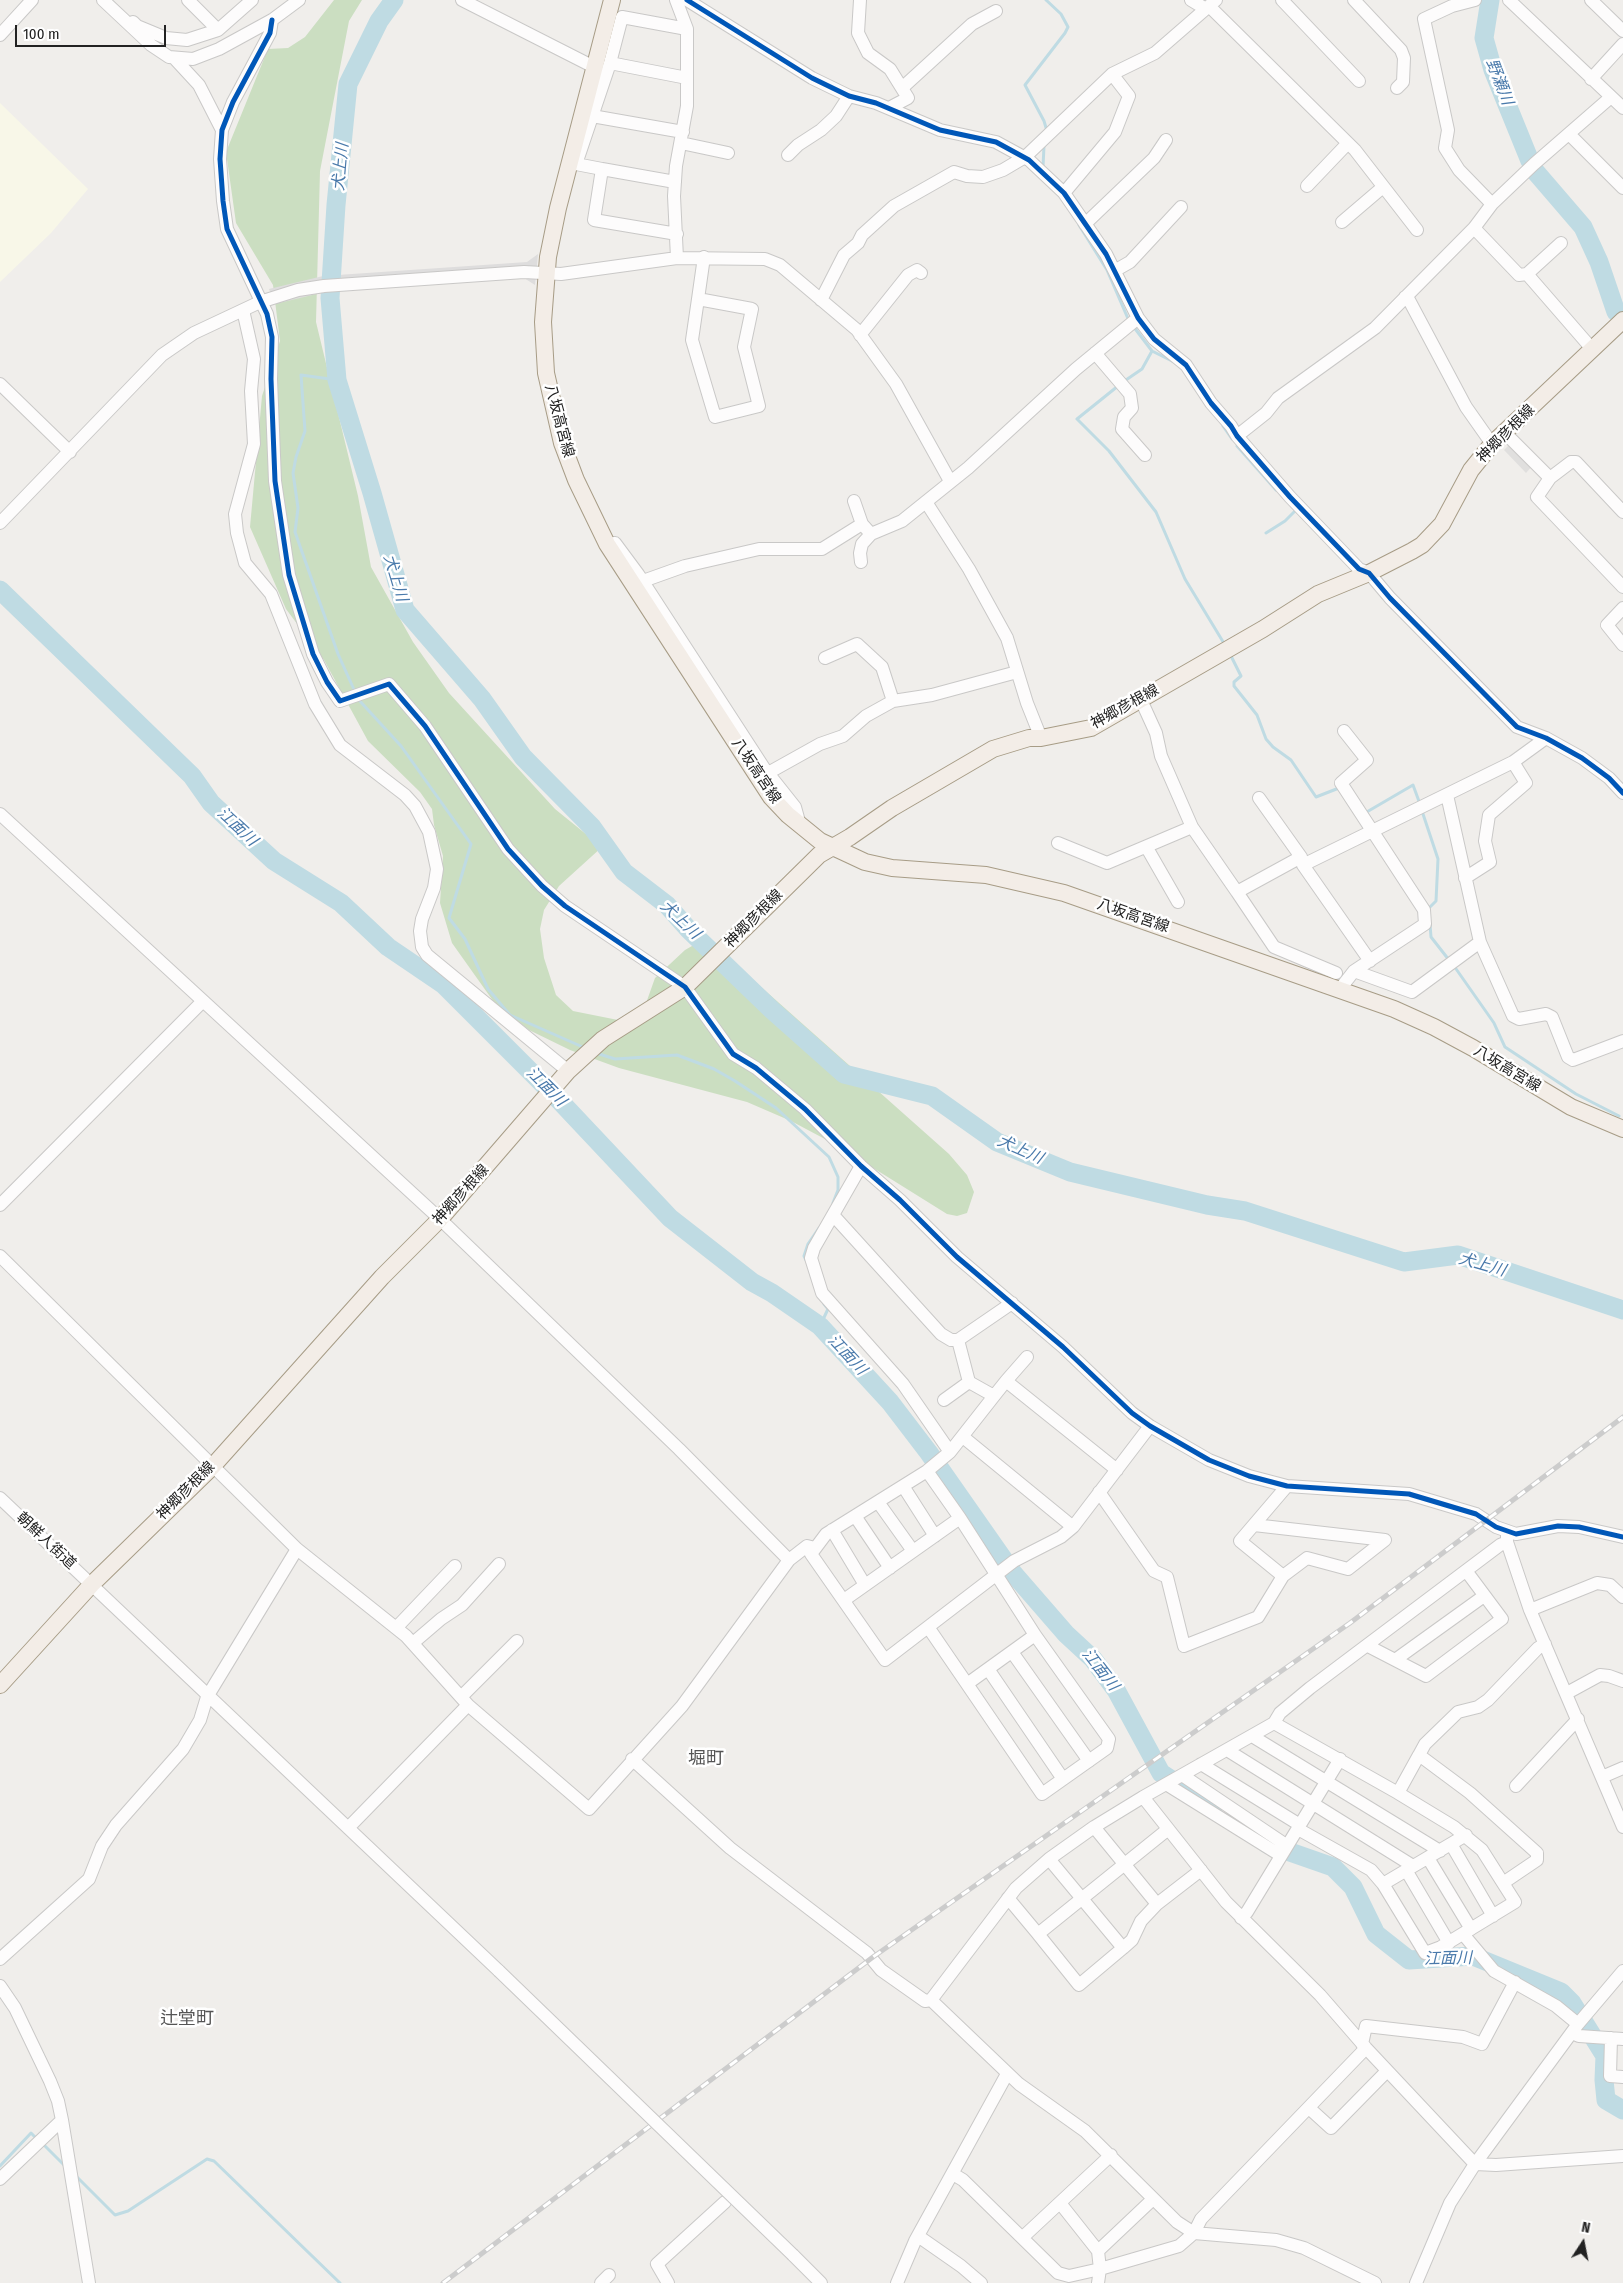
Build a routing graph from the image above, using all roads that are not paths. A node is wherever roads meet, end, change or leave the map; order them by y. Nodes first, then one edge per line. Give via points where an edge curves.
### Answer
1 (32, 0) edge
2 (103, 0) edge
3 (114, 0) edge
4 (188, 0) edge
5 (252, 0) edge
6 (299, 0) edge
7 (462, 0) edge
8 (612, 0) edge
9 (676, 0) edge
10 (687, 0) edge
11 (860, 0) edge
12 (1191, 0) edge
13 (1282, 0) edge
14 (1354, 0) edge
15 (1475, 0) edge
16 (1509, 0) edge
17 (1594, 1) edge
18 (1210, 5) edge
19 (996, 11) dead end
20 (272, 20) junction
21 (687, 29) junction
22 (218, 30) junction
23 (1623, 31) edge
24 (0, 35) edge
25 (1623, 44) edge
26 (175, 59) junction
27 (595, 64) junction
28 (1112, 74) junction
29 (687, 78) junction
30 (1591, 79) junction
31 (1359, 81) dead end
32 (902, 88) junction
33 (1397, 88) dead end
34 (850, 96) junction
35 (1611, 97) junction
36 (890, 108) junction
37 (1623, 108) edge
38 (592, 116) junction
39 (222, 130) junction
40 (1569, 134) junction
41 (682, 138) junction
42 (1166, 140) dead end
43 (1348, 143) junction
44 (728, 154) dead end
45 (788, 155) dead end
46 (1025, 157) junction
47 (602, 170) junction
48 (675, 182) junction
49 (1306, 186) dead end
50 (1383, 187) junction
51 (1623, 188) edge
52 (1064, 193) junction
53 (1492, 204) junction
54 (1181, 207) dead end
55 (1342, 222) dead end
56 (1085, 224) junction
57 (1474, 228) junction
58 (1417, 230) dead end
59 (677, 234) junction
60 (1561, 243) dead end
61 (704, 257) junction
62 (677, 258) junction
63 (1116, 270) junction
64 (541, 272) junction
65 (921, 273) dead end
66 (1527, 274) junction
67 (1405, 297) junction
68 (698, 299) junction
69 (266, 300) junction
70 (821, 300) junction
71 (243, 310) junction
72 (1623, 320) edge
73 (1134, 321) junction
74 (860, 335) junction
75 (1593, 350) junction
76 (1095, 353) junction
77 (0, 384) edge
78 (1505, 433) junction
79 (1236, 436) junction
80 (1492, 444) junction
81 (70, 452) junction
82 (1145, 454) dead end
83 (1550, 478) junction
84 (950, 481) junction
85 (854, 501) dead end
86 (926, 502) junction
87 (1623, 512) edge
88 (0, 523) edge
89 (862, 524) junction
90 (871, 534) junction
91 (607, 544) junction
92 (861, 562) dead end
93 (1369, 573) junction
94 (643, 581) junction
95 (1623, 587) edge
96 (1623, 608) edge
97 (1623, 644) edge
98 (825, 658) dead end
99 (1017, 672) junction
100 (1141, 700) junction
101 (893, 701) junction
102 (1344, 731) dead end
103 (1041, 738) junction
104 (1546, 738) junction
105 (1513, 762) junction
106 (768, 773) junction
107 (1623, 793) edge
108 (1447, 795) junction
109 (1259, 798) dead end
110 (0, 814) edge
111 (800, 825) junction
112 (1192, 827) junction
113 (1373, 833) junction
114 (1058, 843) dead end
115 (832, 846) junction
116 (1147, 848) junction
117 (1302, 861) junction
118 (1465, 878) junction
119 (1237, 892) junction
120 (1178, 902) dead end
121 (1480, 942) junction
122 (1370, 961) junction
123 (1354, 971) junction
124 (1338, 981) junction
125 (688, 984) junction
126 (202, 1002) junction
127 (1623, 1042) edge
128 (568, 1071) junction
129 (1623, 1129) edge
130 (861, 1166) junction
131 (0, 1205) edge
132 (833, 1215) junction
133 (440, 1219) junction
134 (0, 1256) edge
135 (1012, 1303) junction
136 (958, 1340) junction
137 (1027, 1357) dead end
138 (1006, 1381) junction
139 (968, 1382) junction
140 (994, 1396) junction
141 (944, 1400) dead end
142 (1150, 1426) junction
143 (963, 1437) junction
144 (938, 1462) junction
145 (212, 1467) junction
146 (1117, 1470) junction
147 (903, 1486) junction
148 (1287, 1486) junction
149 (1100, 1492) junction
150 (0, 1498) edge
151 (878, 1502) junction
152 (855, 1516) junction
153 (960, 1518) junction
154 (1254, 1525) junction
155 (1073, 1527) junction
156 (832, 1530) junction
157 (935, 1536) junction
158 (1507, 1537) junction
159 (1623, 1537) edge
160 (815, 1548) junction
161 (297, 1549) junction
162 (914, 1551) junction
163 (790, 1560) junction
164 (499, 1564) dead end
165 (455, 1566) dead end
166 (890, 1568) junction
167 (1005, 1568) junction
168 (1467, 1572) junction
169 (1283, 1576) junction
170 (92, 1584) junction
171 (865, 1585) junction
172 (1484, 1596) junction
173 (1623, 1597) edge
174 (844, 1600) junction
175 (1530, 1610) junction
176 (928, 1627) junction
177 (396, 1628) junction
178 (1035, 1634) junction
179 (517, 1641) dead end
180 (413, 1643) junction
181 (1545, 1644) junction
182 (1368, 1646) junction
183 (1012, 1652) junction
184 (1395, 1660) junction
185 (988, 1669) junction
186 (1623, 1681) edge
187 (967, 1684) junction
188 (0, 1685) edge
189 (1567, 1693) junction
190 (207, 1696) junction
191 (465, 1700) junction
192 (1578, 1720) junction
193 (1274, 1723) junction
194 (1252, 1736) junction
195 (1227, 1750) junction
196 (1419, 1755) junction
197 (632, 1759) junction
198 (1340, 1759) junction
199 (1088, 1761) junction
200 (1201, 1764) junction
201 (1623, 1768) edge
202 (1182, 1775) junction
203 (1602, 1777) junction
204 (1063, 1779) junction
205 (1326, 1782) junction
206 (1166, 1784) junction
207 (1516, 1786) dead end
208 (1398, 1793) junction
209 (1143, 1797) junction
210 (1313, 1804) junction
211 (1094, 1827) junction
212 (1299, 1827) junction
213 (1623, 1827) edge
214 (348, 1828) junction
215 (1168, 1830) junction
216 (1466, 1836) junction
217 (1445, 1847) junction
218 (1283, 1850) junction
219 (1428, 1858) junction
220 (1049, 1859) junction
221 (1125, 1865) junction
222 (1410, 1868) junction
223 (1201, 1870) junction
224 (1503, 1883) junction
225 (1383, 1884) junction
226 (1008, 1898) junction
227 (1082, 1899) junction
228 (1157, 1904) junction
229 (1493, 1916) junction
230 (1241, 1918) junction
231 (1467, 1931) junction
232 (1038, 1934) junction
233 (1449, 1943) junction
234 (1122, 1948) junction
235 (0, 1959) edge
236 (1623, 1971) edge
237 (1515, 1982) junction
238 (0, 1986) edge
239 (931, 2000) junction
240 (1575, 2028) junction
241 (1617, 2038) edge
242 (1364, 2046) junction
243 (1387, 2071) junction
244 (1007, 2074) junction
245 (1623, 2077) edge
246 (1308, 2108) junction
247 (62, 2120) junction
248 (1111, 2156) junction
249 (1623, 2156) edge
250 (1475, 2164) junction
251 (953, 2174) junction
252 (0, 2179) edge
253 (1153, 2199) junction
254 (725, 2202) dead end
255 (1060, 2203) junction
256 (1194, 2233) junction
257 (918, 2236) junction
258 (1023, 2237) junction
259 (1098, 2250) junction
260 (1100, 2269) junction
261 (89, 2283) edge
262 (668, 2283) edge
263 (821, 2283) edge
264 (897, 2283) edge
265 (981, 2283) edge
266 (1098, 2283) edge
267 (1375, 2283) edge
268 (1416, 2283) edge

1 - 24 street
2 - 26 street via 151,46
3 - 22 street via 137,26 166,38 187,40
4 - 22 street
5 - 22 street
6 - 20 street
7 - 27 street
8 - 27 main road, 八坂高宮線
9 - 21 street
10 - 34 street via 812,78
11 - 32 street via 858,33 868,53 890,68
12 - 18 street
13 - 31 street
14 - 33 street via 1401,50 1403,82
15 - 53 street via 1424,19 1448,130 1445,148 1459,170
16 - 30 street
17 - 23 street
18 - 28 street via 1155,53
18 - 43 street
19 - 32 street via 972,24
20 - 26 street via 205,56 193,60
20 - 39 street via 270,33 233,102
21 - 27 street via 622,17
21 - 29 street
25 - 30 street
26 - 39 street via 199,85
27 - 29 street
27 - 38 street
27 - 64 main road, 八坂高宮線
28 - 46 street
28 - 52 street via 1129,96 1115,132
29 - 41 street
30 - 35 street
32 - 36 street via 908,98
34 - 36 street
34 - 45 street via 836,116
35 - 37 street
35 - 40 street
36 - 46 street via 940,130 996,142
38 - 41 street
38 - 47 street via 576,164
39 - 69 street via 221,173 227,229
40 - 51 street
40 - 53 street
41 - 44 street
41 - 48 street
42 - 56 street via 1154,158
43 - 49 street
43 - 50 street
46 - 52 street
46 - 70 street via 983,178 954,172 894,206 844,255
47 - 48 street
47 - 59 street via 594,220
48 - 59 street
50 - 55 street
50 - 58 street
52 - 56 street
53 - 57 street
54 - 63 street via 1130,262
56 - 63 street
57 - 66 street via 1519,275
57 - 67 street
59 - 62 street
60 - 66 street
61 - 62 street
61 - 68 street
61 - 70 street via 765,259 780,264
62 - 64 street via 561,274
63 - 73 street
64 - 69 street via 377,280 324,286
64 - 91 main road, 八坂高宮線 via 544,348 562,443
65 - 74 street via 917,270 908,275
66 - 75 street
67 - 79 street via 1375,328 1278,398 1266,413
67 - 80 street via 1414,308 1466,407
68 - 68 street via 752,309 744,347 759,406 715,417 692,340
69 - 71 street
69 - 125 street via 272,337 275,481 284,548 303,626 327,682 340,702 389,684 425,726 508,849 542,886 565,906
70 - 74 street
71 - 81 street via 194,333 162,355
71 - 128 street via 254,360 251,392 254,444 235,514 245,563 271,594 316,704 340,746 405,795 429,832 437,869 420,931 422,947 427,955
72 - 75 main road, 神郷彦根線
73 - 76 street
73 - 79 street via 1186,365
74 - 84 street via 896,384
75 - 78 main road, 神郷彦根線
76 - 82 street via 1130,394 1132,408 1124,417 1122,429
76 - 84 street
77 - 81 street
78 - 80 main road, 神郷彦根線
78 - 83 street
79 - 93 street via 1359,569
80 - 93 main road, 神郷彦根線 via 1471,470 1442,524 1422,545
81 - 88 street
83 - 87 street via 1571,462 1576,462
83 - 95 street via 1537,497
84 - 86 street
85 - 89 street
86 - 90 street via 902,521
86 - 99 street via 1007,638
89 - 90 street
89 - 94 street via 822,549 759,549 685,566
90 - 92 street via 862,544
91 - 94 street via 615,543
91 - 111 main road, 八坂高宮線 via 772,797
93 - 100 main road, 神郷彦根線 via 1318,594
93 - 104 street via 1516,727
94 - 106 street
96 - 97 street via 1608,626
98 - 101 street via 857,644 882,667
99 - 101 street via 932,695
99 - 103 street
100 - 103 main road, 神郷彦根線 via 1091,728
100 - 112 street
101 - 106 street via 866,716 843,736 820,744
102 - 113 street via 1367,760 1341,783
103 - 115 main road, 神郷彦根線 via 1028,738 993,749
104 - 105 street
104 - 107 street via 1596,768
105 - 108 street
105 - 118 street via 1526,783 1489,815 1485,841 1490,862
106 - 111 street via 795,807
108 - 113 street
108 - 118 street
109 - 117 street
110 - 126 street
111 - 115 main road, 八坂高宮線
112 - 116 street
112 - 119 street
113 - 117 street
113 - 122 street via 1424,910 1424,924
114 - 116 street via 1107,863
115 - 124 main road, 八坂高宮線 via 873,865 986,875 1064,892
115 - 125 main road, 神郷彦根線
116 - 120 street
117 - 119 street
117 - 122 street
118 - 121 street
119 - 124 street via 1274,946
121 - 123 street via 1412,992
121 - 127 street via 1513,1016 1519,1019 1546,1014 1552,1016 1568,1057 1573,1060
122 - 123 street
123 - 124 street
124 - 129 main road, 八坂高宮線 via 1434,1027 1571,1107
125 - 128 main road, 神郷彦根線 via 603,1039
125 - 130 street via 732,1054 756,1068 806,1109
126 - 131 street
126 - 133 street
128 - 133 main road, 神郷彦根線
130 - 132 street
130 - 135 street via 957,1257
132 - 136 street via 941,1334
132 - 144 street via 811,1258 822,1292 903,1384
133 - 145 main road, 神郷彦根線 via 382,1277
133 - 163 street
134 - 145 street
135 - 136 street
135 - 142 street
136 - 139 street
137 - 138 street
138 - 140 street
138 - 146 street
139 - 140 street
139 - 141 street
140 - 143 street
142 - 146 street
142 - 148 street via 1209,1460 1249,1476
143 - 144 street
143 - 155 street
144 - 147 street
144 - 153 street
145 - 161 street
145 - 170 main road, 神郷彦根線
146 - 149 street
147 - 151 street
147 - 157 street
148 - 154 street
148 - 158 street via 1409,1494 1476,1514
149 - 155 street
149 - 169 street via 1154,1571 1167,1577 1184,1646 1258,1618
150 - 170 street, 朝鮮人街道
151 - 152 street
151 - 162 street
152 - 156 street
152 - 166 street
153 - 157 street
153 - 167 street
154 - 169 street via 1240,1541
154 - 169 street via 1385,1540 1348,1570 1307,1558
155 - 167 street
156 - 160 street
156 - 171 street
157 - 162 street
158 - 159 street via 1558,1526 1579,1527
158 - 168 street
158 - 175 street
160 - 163 street via 807,1546
160 - 174 street via 811,1554
161 - 177 street
161 - 190 street
162 - 166 street
163 - 197 street via 682,1706
164 - 180 street via 462,1605
165 - 177 street
166 - 171 street
167 - 176 street
167 - 178 street
168 - 172 street
168 - 182 street
170 - 188 main road, 神郷彦根線
170 - 190 street, 朝鮮人街道
171 - 174 street
172 - 184 street
172 - 184 street via 1502,1618 1426,1676
173 - 175 street via 1610,1585 1597,1584
174 - 176 street via 884,1660
175 - 181 street
176 - 187 street
177 - 180 street
178 - 183 street
178 - 199 street via 1109,1739 1107,1748
179 - 191 street
180 - 191 street
181 - 189 street
181 - 196 street via 1488,1700 1478,1707 1458,1712 1425,1744
182 - 184 street
182 - 193 street via 1280,1712
183 - 185 street
183 - 199 street
185 - 187 street
185 - 204 street
186 - 189 street via 1600,1676
187 - 204 street via 1042,1794
189 - 192 street
190 - 214 street, 朝鮮人街道
190 - 235 street via 200,1720 183,1749 116,1825 102,1846 89,1879
191 - 197 street via 589,1809
191 - 214 street
192 - 203 street
192 - 207 street
193 - 194 street
193 - 198 street
194 - 195 street
194 - 205 street
195 - 200 street
195 - 210 street
196 - 208 street
196 - 224 street via 1470,1792 1537,1853 1537,1860
197 - 239 street via 730,1848 866,1953 881,1970 925,2001
198 - 205 street
198 - 208 street
199 - 204 street
200 - 202 street
200 - 212 street
201 - 203 street
202 - 206 street
202 - 218 street
203 - 213 street
205 - 210 street
205 - 217 street
206 - 209 street
206 - 218 street
208 - 216 street
209 - 211 street
209 - 215 street
210 - 212 street
210 - 222 street
211 - 220 street
211 - 221 street
212 - 218 street
212 - 225 street via 1372,1870
214 - 263 street, 朝鮮人街道, bridge
215 - 221 street
215 - 223 street
216 - 217 street
216 - 224 street via 1482,1850
217 - 219 street
217 - 229 street
218 - 230 street
219 - 222 street
219 - 231 street
220 - 226 street
220 - 227 street
221 - 227 street
221 - 228 street
222 - 225 street
222 - 233 street
223 - 228 street
223 - 230 street
224 - 229 street via 1515,1902
225 - 233 street via 1425,1953
226 - 232 street
226 - 239 street
227 - 232 street
227 - 234 street
228 - 234 street via 1142,1921 1132,1940
229 - 231 street
230 - 242 street via 1320,1995
231 - 233 street
231 - 237 street via 1494,1971
232 - 234 street via 1079,1985
236 - 240 street
237 - 240 street via 1556,2006
237 - 242 street via 1482,2044 1463,2037 1366,2026
238 - 247 street via 50,2081
239 - 244 street
240 - 241 street via 1579,2036
240 - 250 street
241 - 245 street via 1610,2076
242 - 243 street
242 - 246 street
243 - 246 street via 1331,2128
243 - 250 street
244 - 248 street via 1085,2131
244 - 251 street
246 - 256 street via 1201,2219
247 - 252 street
247 - 261 street
248 - 253 street
248 - 255 street
249 - 250 street
250 - 268 street via 1450,2203
251 - 257 street
251 - 258 street
253 - 256 street
253 - 259 street
254 - 262 street via 657,2264
255 - 258 street
255 - 259 street
256 - 260 street via 1179,2246
256 - 267 street via 1247,2236 1295,2245
257 - 264 street
257 - 265 street
258 - 260 street via 1058,2273 1069,2276
259 - 260 street
260 - 266 street

